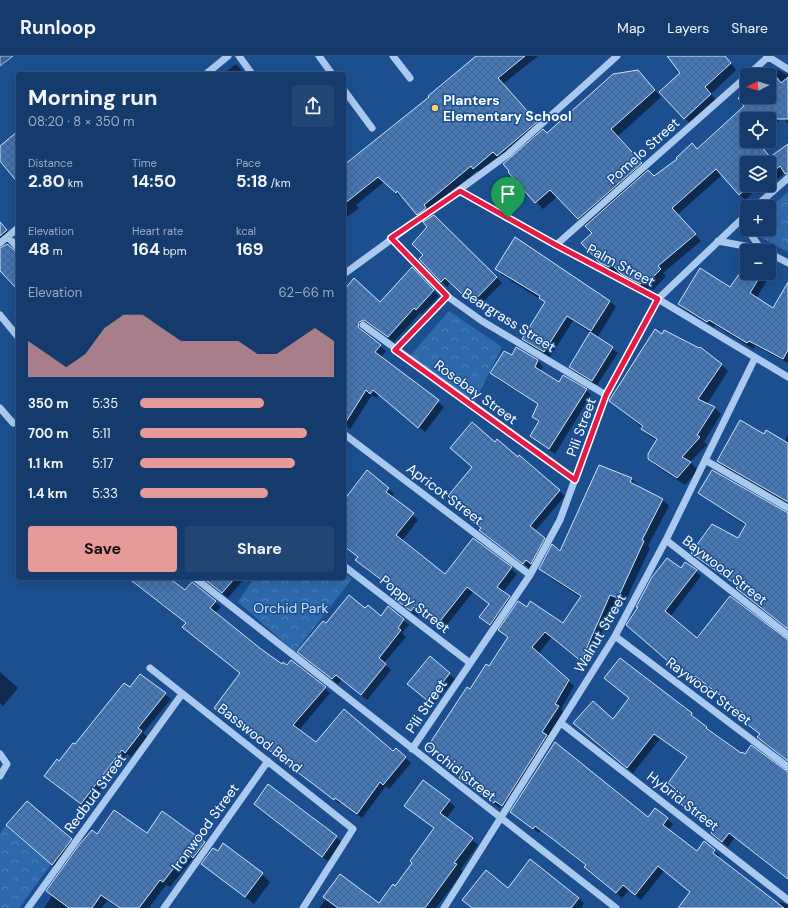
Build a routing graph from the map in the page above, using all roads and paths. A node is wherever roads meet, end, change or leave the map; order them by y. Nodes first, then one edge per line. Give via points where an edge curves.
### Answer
1 (228, 56) edge
2 (239, 56) edge
3 (319, 56) edge
4 (393, 56) edge
5 (617, 56) edge
6 (768, 56) edge
7 (755, 68) edge
8 (788, 69) edge
9 (208, 72) edge
10 (251, 72) edge
11 (331, 72) edge
12 (410, 78) dead end
13 (740, 81) edge
14 (346, 93) edge
15 (372, 128) dead end
16 (788, 178) edge
17 (460, 191) junction
18 (763, 200) edge
19 (740, 221) edge
20 (16, 230) edge
21 (752, 236) edge
22 (8, 237) junction
23 (391, 238) junction
24 (718, 241) junction
25 (0, 243) edge
26 (758, 244) edge
27 (556, 245) junction
28 (740, 245) edge
29 (16, 246) edge
30 (776, 257) edge
31 (788, 264) edge
32 (346, 272) edge
33 (447, 296) junction
34 (658, 299) junction
35 (0, 316) edge
36 (363, 325) dead end
37 (16, 335) edge
38 (395, 350) junction
39 (756, 358) junction
40 (788, 377) edge
41 (606, 395) junction
42 (0, 408) edge
43 (13, 423) dead end
44 (346, 436) edge
45 (705, 460) junction
46 (575, 480) junction
47 (788, 508) edge
48 (666, 540) junction
49 (346, 568) edge
50 (530, 575) junction
51 (198, 580) edge
52 (788, 635) edge
53 (615, 636) junction
54 (470, 664) junction
55 (150, 668) dead end
56 (182, 694) junction
57 (561, 723) junction
58 (412, 749) junction
59 (0, 754) edge
60 (268, 761) junction
61 (788, 767) edge
62 (0, 776) edge
63 (500, 819) junction
64 (788, 900) edge
65 (447, 907) edge
66 (28, 908) edge
67 (164, 908) edge
68 (303, 908) edge
69 (616, 908) edge

1 - 9 street
2 - 10 street
3 - 11 street
4 - 12 street
5 - 17 street via 507,155
6 - 7 street, Pomelo Street
6 - 8 street
13 - 27 street, Pomelo Street
14 - 15 street
16 - 18 street
17 - 23 street
17 - 27 street, Palm Street
19 - 24 street, Pili Street
20 - 22 street
21 - 26 street
22 - 25 street
22 - 29 street
23 - 32 street
23 - 33 street, Beargrass Street
24 - 28 street
24 - 34 street, Pili Street
27 - 34 street, Palm Street
30 - 31 street
33 - 38 street
33 - 41 street, Beargrass Street via 482,321
34 - 39 street, Palm Street
34 - 41 street, Pili Street
35 - 37 street
36 - 38 street, Rosebay Street
38 - 46 street, Rosebay Street
39 - 40 street, Palm Street
39 - 45 street, Walnut Street
41 - 46 street, Pili Street
42 - 43 street
44 - 50 street, Apricot Street
45 - 47 street
45 - 48 street, Walnut Street
46 - 50 street, Pili Street via 560,520
48 - 52 street, Baywood Street
48 - 53 street, Walnut Street
49 - 54 street, Poppy Street
50 - 54 street, Pili Street
51 - 58 street, Orchid Street
53 - 57 street, Walnut Street
53 - 61 street, Raywood Street
54 - 58 street, Pili Street
55 - 56 street, Basswood Bend
56 - 60 street, Basswood Bend
56 - 66 street, Redbud Street
57 - 63 street, Walnut Street
57 - 64 street, Hybrid Street
58 - 63 street, Orchid Street
59 - 62 street via 7,764
60 - 67 street, Ironwood Street
60 - 68 street, Basswood Bend via 353,829
63 - 65 street, Walnut Street
63 - 69 street, Orchid Street

